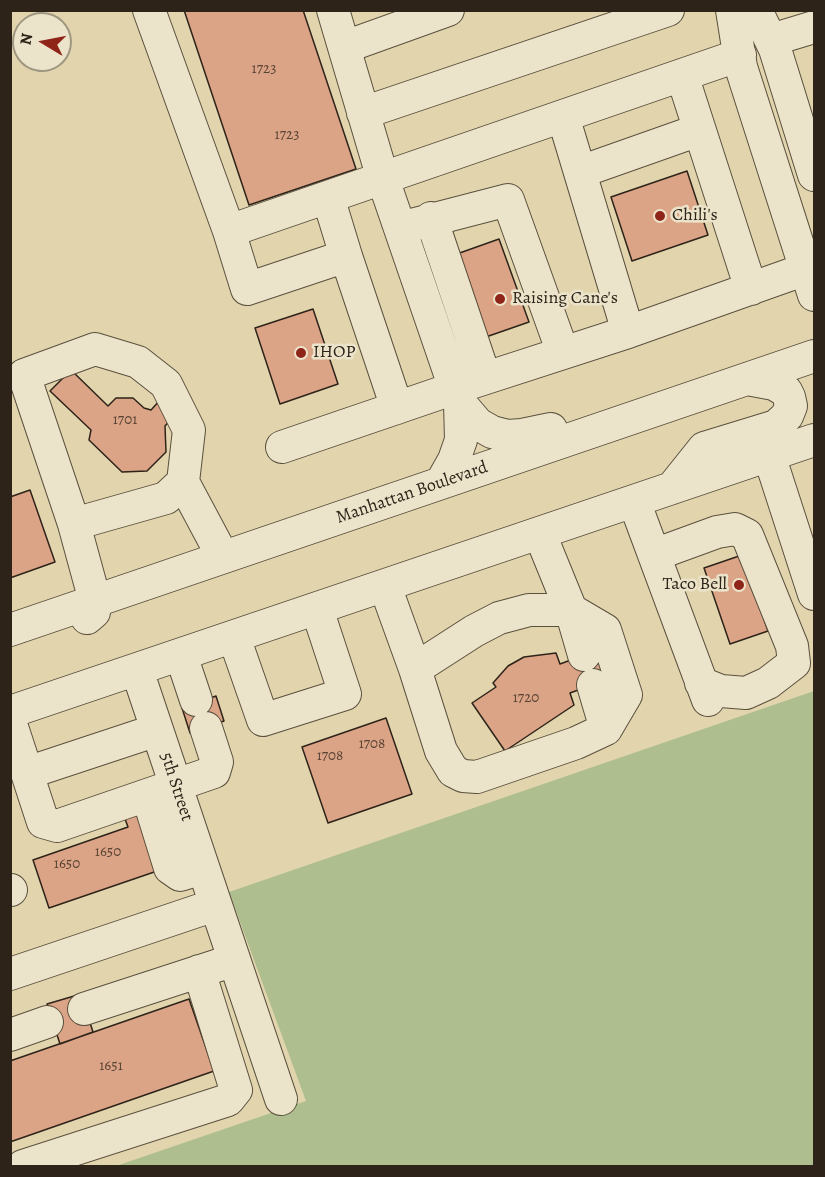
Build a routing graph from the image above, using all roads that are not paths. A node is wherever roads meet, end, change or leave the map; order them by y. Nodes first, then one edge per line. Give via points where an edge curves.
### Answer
1 (149, 10) edge
2 (333, 10) edge
3 (447, 10) edge
4 (668, 10) edge
5 (732, 10) edge
6 (756, 10) edge
7 (814, 27) edge
8 (771, 40) junction
9 (345, 47) junction
10 (740, 56) junction
11 (682, 75) junction
12 (363, 113) junction
13 (563, 116) junction
14 (699, 130) junction
15 (580, 172) junction
16 (814, 175) edge
17 (383, 179) junction
18 (328, 197) junction
19 (431, 218) junction
20 (400, 228) junction
21 (229, 231) junction
22 (346, 256) junction
23 (810, 282) edge
24 (751, 289) junction
25 (628, 332) junction
26 (562, 353) junction
27 (814, 356) edge
28 (484, 378) junction
29 (747, 379) junction
30 (457, 395) junction
31 (397, 408) junction
32 (578, 436) junction
33 (814, 440) edge
34 (282, 447) dead end
35 (769, 455) junction
36 (183, 482) junction
37 (441, 483) junction
38 (672, 488) junction
39 (634, 501) junction
40 (74, 524) junction
41 (800, 525) edge
42 (540, 534) junction
43 (747, 535) junction
44 (654, 555) junction
45 (223, 557) junction
46 (386, 586) junction
47 (814, 594) edge
48 (95, 601) junction
49 (317, 609) junction
50 (571, 610) junction
51 (10, 630) edge
52 (234, 637) junction
53 (10, 645) edge
54 (181, 655) junction
55 (584, 655) dead end
56 (804, 662) edge
57 (415, 669) junction
58 (137, 670) junction
59 (593, 685) dead end
60 (10, 712) edge
61 (10, 721) edge
62 (606, 729) junction
63 (157, 730) junction
64 (27, 773) junction
65 (165, 789) junction
66 (215, 905) junction
67 (234, 960) junction
68 (199, 971) junction
69 (10, 974) edge
70 (84, 1009) dead end
71 (47, 1022) dead end
72 (10, 1035) edge
73 (281, 1098) dead end
74 (23, 1167) edge

1 - 21 street
2 - 9 street
3 - 9 street
4 - 12 street
5 - 10 street
6 - 8 street
7 - 8 street
8 - 16 street
9 - 12 street
10 - 11 street
10 - 23 street
11 - 13 street
11 - 14 street
12 - 17 street
13 - 15 street
13 - 17 street
14 - 15 street
14 - 24 street
15 - 25 street
17 - 18 street
17 - 20 street
18 - 21 street
18 - 22 street
19 - 20 street
19 - 26 street via 508,200
19 - 28 street
20 - 30 street
21 - 22 street via 247,289
22 - 31 street
23 - 24 street
24 - 25 street
25 - 26 street
26 - 28 street
27 - 29 street, Manhattan Boulevard
28 - 30 street
29 - 32 street, Manhattan Boulevard
29 - 38 street via 774,384 786,391 791,406 787,416 776,426 704,448
30 - 31 street
30 - 32 street via 478,424 492,432 507,436 555,429
30 - 37 street via 461,440
31 - 34 street
32 - 37 street, Manhattan Boulevard
33 - 35 street
35 - 38 street
35 - 41 street
36 - 40 street via 166,498
36 - 40 street via 189,430 166,384 138,362 95,349 24,375
36 - 45 street
37 - 45 street, Manhattan Boulevard
38 - 39 street
39 - 42 street
39 - 44 street
40 - 48 street
41 - 43 street
41 - 47 street
42 - 46 street
42 - 50 street
43 - 44 street via 735,529 717,532
43 - 56 street via 792,646
44 - 56 street via 704,691 746,693
45 - 48 street, Manhattan Boulevard
46 - 49 street
46 - 57 street
48 - 51 street, Manhattan Boulevard
48 - 53 street via 94,612 85,620
49 - 52 street
49 - 52 street via 345,694 263,720
50 - 55 street
50 - 57 street via 529,610 499,618
50 - 62 street via 605,630 626,695
52 - 54 street
54 - 58 street
54 - 65 street via 217,762 214,772
57 - 62 street via 441,751 453,771 463,776 477,777
58 - 60 street
58 - 63 street, 5th Street
59 - 62 street
61 - 64 street
63 - 64 street
63 - 65 street, 5th Street
64 - 65 street via 43,822 57,826
65 - 66 street, 5th Street via 203,868
66 - 67 street, 5th Street
66 - 69 street
67 - 68 street
67 - 73 street, 5th Street
68 - 70 street
68 - 74 street via 236,1090 228,1100
71 - 72 street

